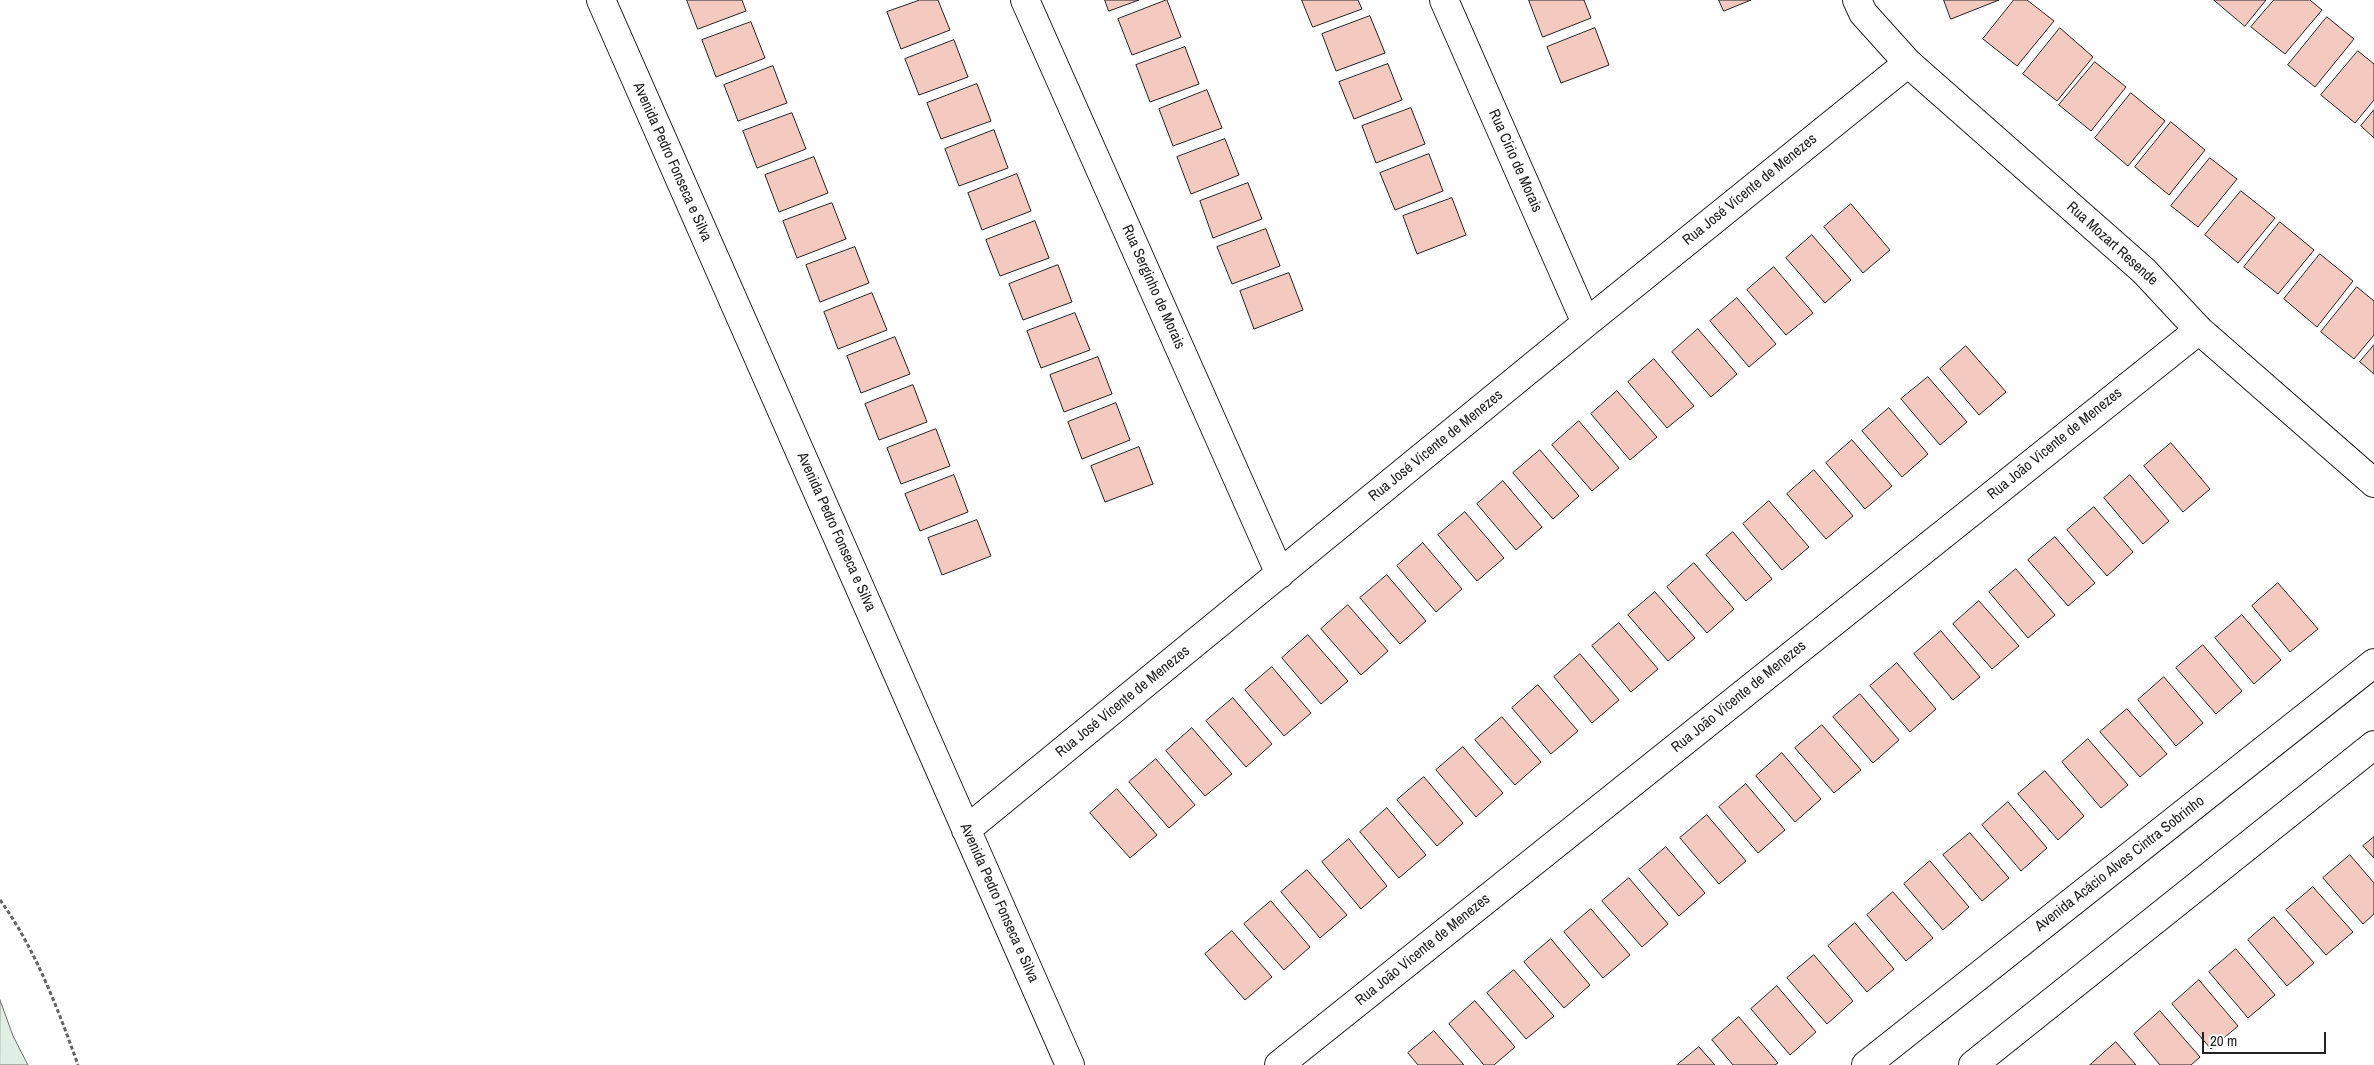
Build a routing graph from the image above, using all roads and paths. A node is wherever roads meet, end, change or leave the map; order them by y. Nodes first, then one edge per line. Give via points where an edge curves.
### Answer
1 (601, 0) edge
2 (1026, 0) edge
3 (1444, 0) edge
4 (1857, 0) edge
5 (1908, 64) junction
6 (1586, 323) junction
7 (2199, 330) junction
8 (2374, 483) edge
9 (1280, 574) junction
10 (2374, 663) edge
11 (2374, 745) edge
12 (966, 830) junction
13 (0, 900) edge
14 (78, 1065) edge
15 (1070, 1065) edge
16 (1279, 1065) edge
17 (1866, 1065) edge
18 (1973, 1065) edge

1 - 12 street, Avenida Pedro Fonseca e Silva
2 - 9 street, Rua Serginho de Morais
3 - 6 street, Rua Círio de Morais
4 - 5 street, Rua Mozart Resende via 1862,13
5 - 6 street, Rua José Vicente de Menezes
5 - 7 street, Rua Mozart Resende via 2144,271
6 - 9 street, Rua José Vicente de Menezes
7 - 8 street, Rua Mozart Resende
7 - 16 street, Rua João Vicente de Menezes
9 - 12 street, Rua José Vicente de Menezes
10 - 17 street, Avenida Acácio Alves Cintra Sobrinho
11 - 18 street
12 - 15 street, Avenida Pedro Fonseca e Silva
13 - 14 path via 24,939

